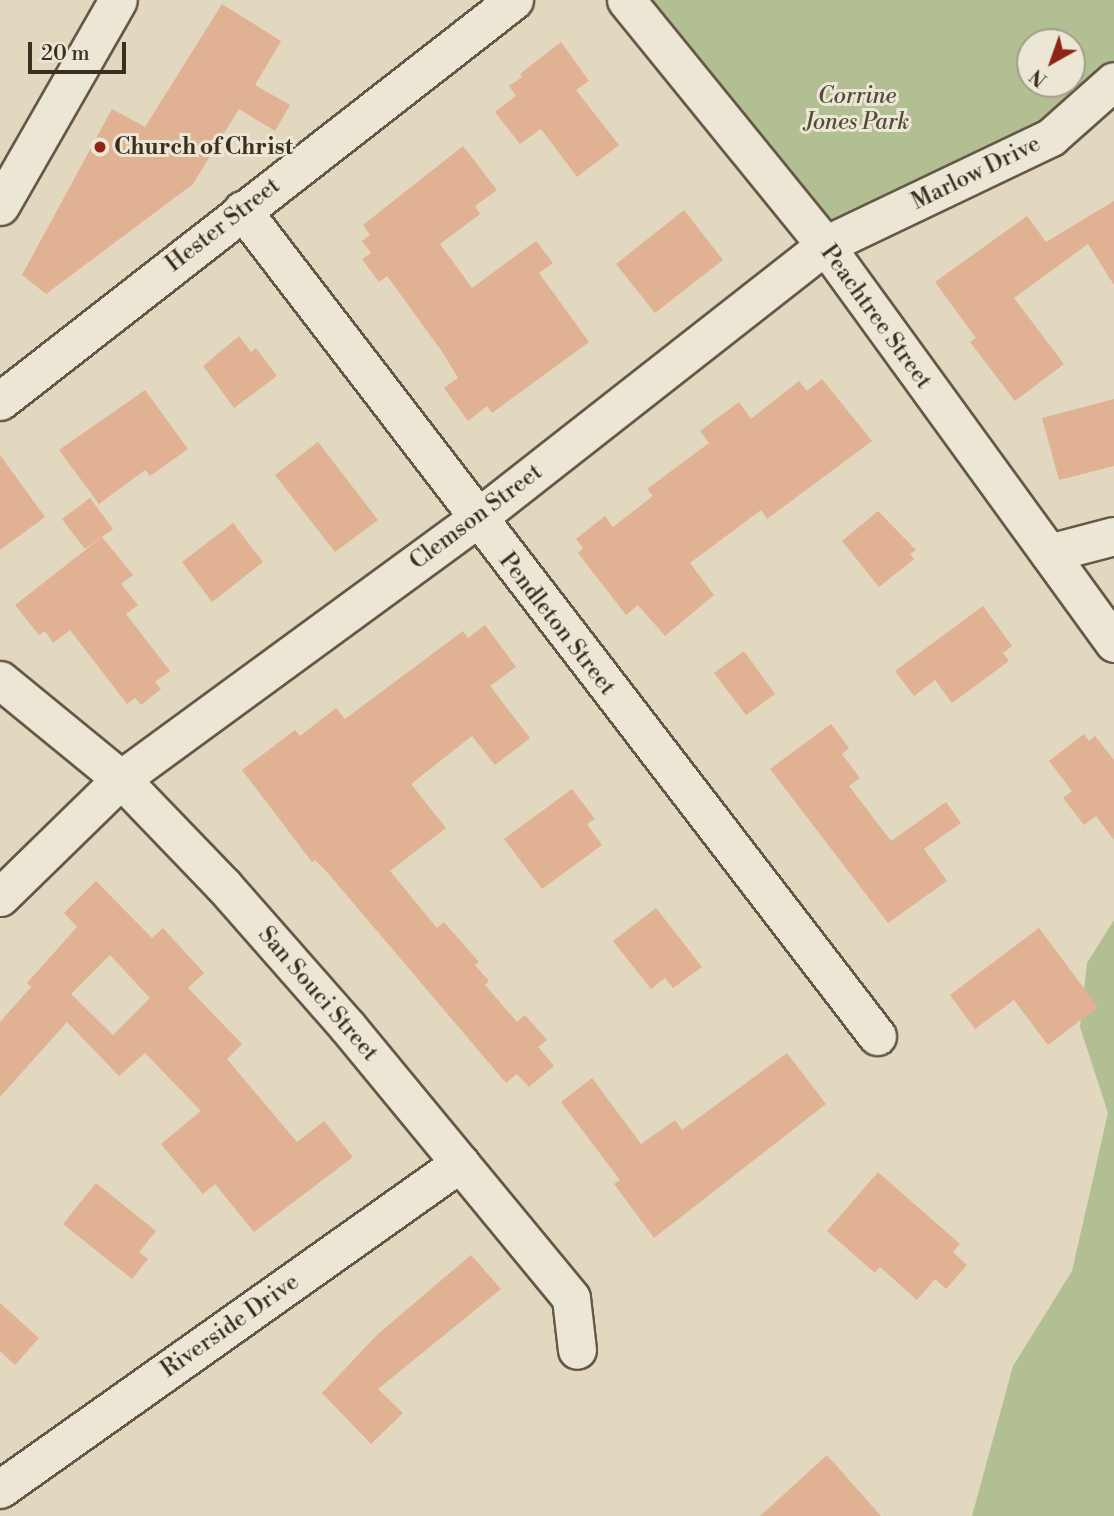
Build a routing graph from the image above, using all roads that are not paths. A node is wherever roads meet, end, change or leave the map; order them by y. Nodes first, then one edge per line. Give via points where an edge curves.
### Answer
1 (118, 0) edge
2 (514, 0) edge
3 (626, 0) edge
4 (1114, 81) edge
5 (0, 206) edge
6 (242, 210) junction
7 (825, 245) junction
8 (0, 401) edge
9 (476, 519) junction
10 (1114, 536) edge
11 (1049, 553) junction
12 (1114, 643) edge
13 (0, 680) edge
14 (121, 779) junction
15 (0, 897) edge
16 (877, 1036) dead end
17 (460, 1163) junction
18 (576, 1350) dead end
19 (0, 1489) edge

1 - 5 street
2 - 6 street, Hester Street
3 - 7 street, Peachtree Street
4 - 7 street, Marlow Drive via 1051,137
6 - 8 street, Hester Street
6 - 9 street, Pendleton Street
7 - 9 street, Clemson Street
7 - 11 street, Peachtree Street
9 - 14 street, Clemson Street
9 - 16 street, Pendleton Street
10 - 11 street
11 - 12 street, Peachtree Street
13 - 14 street, San Souci Street
14 - 15 street, Clemson Street
14 - 17 street, San Souci Street via 224,886
17 - 18 street, San Souci Street via 571,1298
17 - 19 street, Riverside Drive

